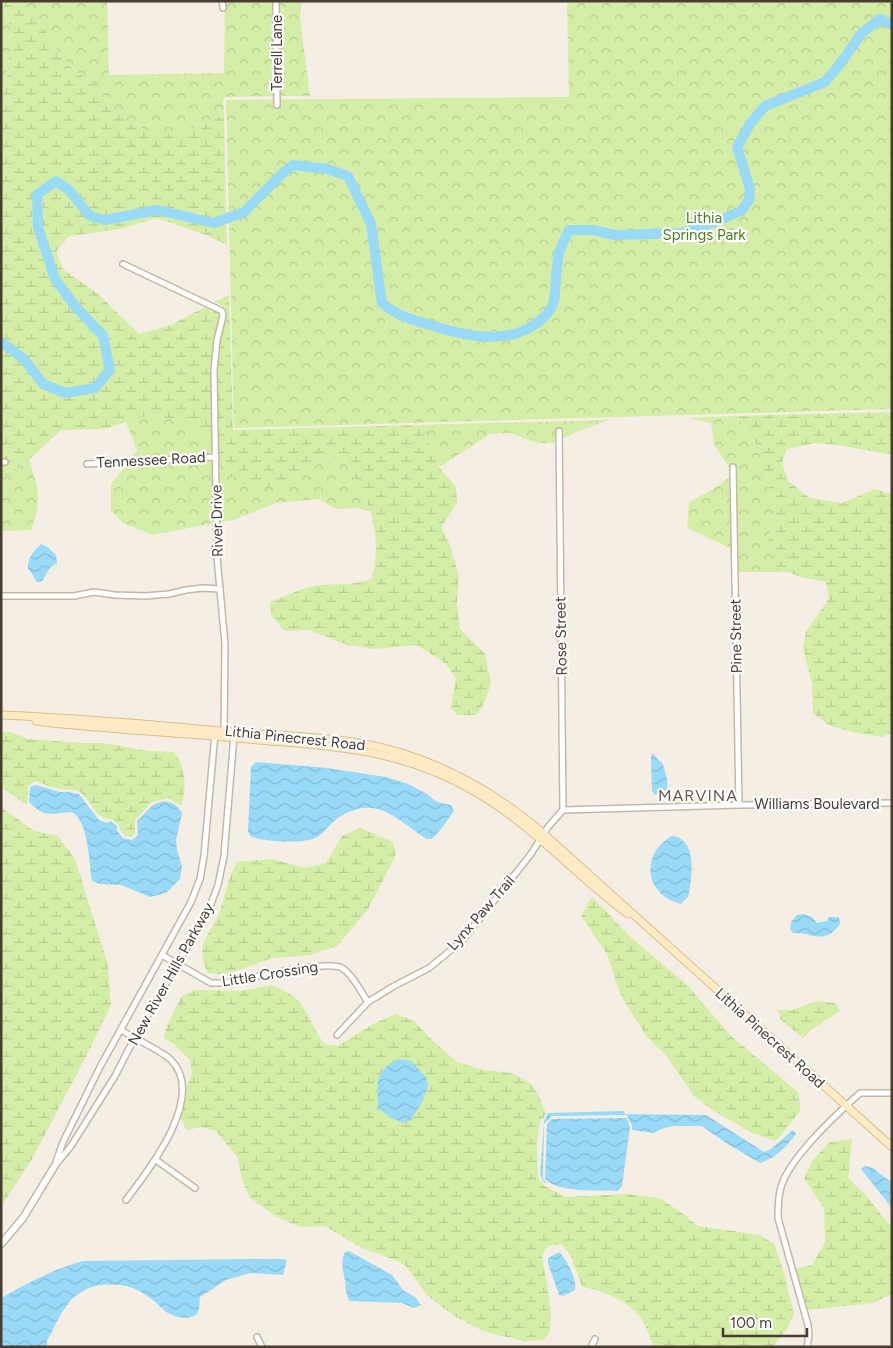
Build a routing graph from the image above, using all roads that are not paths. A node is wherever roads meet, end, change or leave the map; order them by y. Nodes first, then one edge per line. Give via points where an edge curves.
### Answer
1 (222, 1) edge
2 (276, 1) edge
3 (222, 8) dead end
4 (277, 105) dead end
5 (123, 264) dead end
6 (559, 431) dead end
7 (216, 457) junction
8 (87, 464) dead end
9 (733, 466) dead end
10 (220, 589) junction
11 (1, 596) edge
12 (1, 715) edge
13 (224, 731) junction
14 (215, 733) junction
15 (234, 735) junction
16 (892, 804) edge
17 (740, 805) junction
18 (563, 810) junction
19 (542, 836) junction
20 (162, 955) junction
21 (177, 965) junction
22 (368, 1002) junction
23 (121, 1030) junction
24 (337, 1035) dead end
25 (134, 1039) junction
26 (892, 1092) edge
27 (846, 1106) junction
28 (892, 1147) edge
29 (156, 1160) junction
30 (54, 1167) junction
31 (195, 1188) dead end
32 (126, 1200) dead end
33 (1, 1244) edge
34 (257, 1337) dead end
35 (596, 1339) dead end
36 (262, 1347) edge
37 (591, 1347) edge
38 (807, 1347) edge

1 - 3 street
2 - 4 street, Terrell Lane
5 - 7 street, River Drive via 222,311 214,370
6 - 18 street, Rose Street
7 - 8 street, Tennessee Road
7 - 10 street, River Drive
9 - 17 street, Pine Street
10 - 11 street via 145,596 94,592 73,596
10 - 13 street, River Drive
12 - 14 main road, Lithia Pinecrest Road
13 - 14 main road, Lithia Pinecrest Road
13 - 15 main road, Lithia Pinecrest Road
14 - 15 main road, Lithia Pinecrest Road
14 - 20 street, New River Hills Parkway via 200,879
15 - 19 main road, Lithia Pinecrest Road via 342,741 404,754 470,781 502,800
15 - 21 street, New River Hills Parkway via 224,856 218,885 209,909
16 - 17 street, Williams Boulevard
17 - 18 street, Williams Boulevard
18 - 19 street
19 - 22 street, Lynx Paw Trail via 462,941 429,968
19 - 27 main road, Lithia Pinecrest Road via 625,906
20 - 21 street, Little Crossing
20 - 23 street, New River Hills Parkway
21 - 22 street, Little Crossing via 211,982 223,983 332,965 342,968
21 - 25 street, New River Hills Parkway
22 - 24 street, Lynx Paw Trail
23 - 25 street
23 - 30 street, New River Hills Parkway via 82,1102
25 - 29 street via 170,1059 181,1074 182,1096 174,1124
25 - 30 street, New River Hills Parkway via 106,1091
26 - 27 street via 860,1093
27 - 28 main road, Lithia Pinecrest Road
27 - 38 street via 800,1154 787,1172 778,1200 778,1218 808,1325
29 - 31 street
29 - 32 street
30 - 33 street, New River Hills Parkway via 24,1218
34 - 36 street
35 - 37 street

